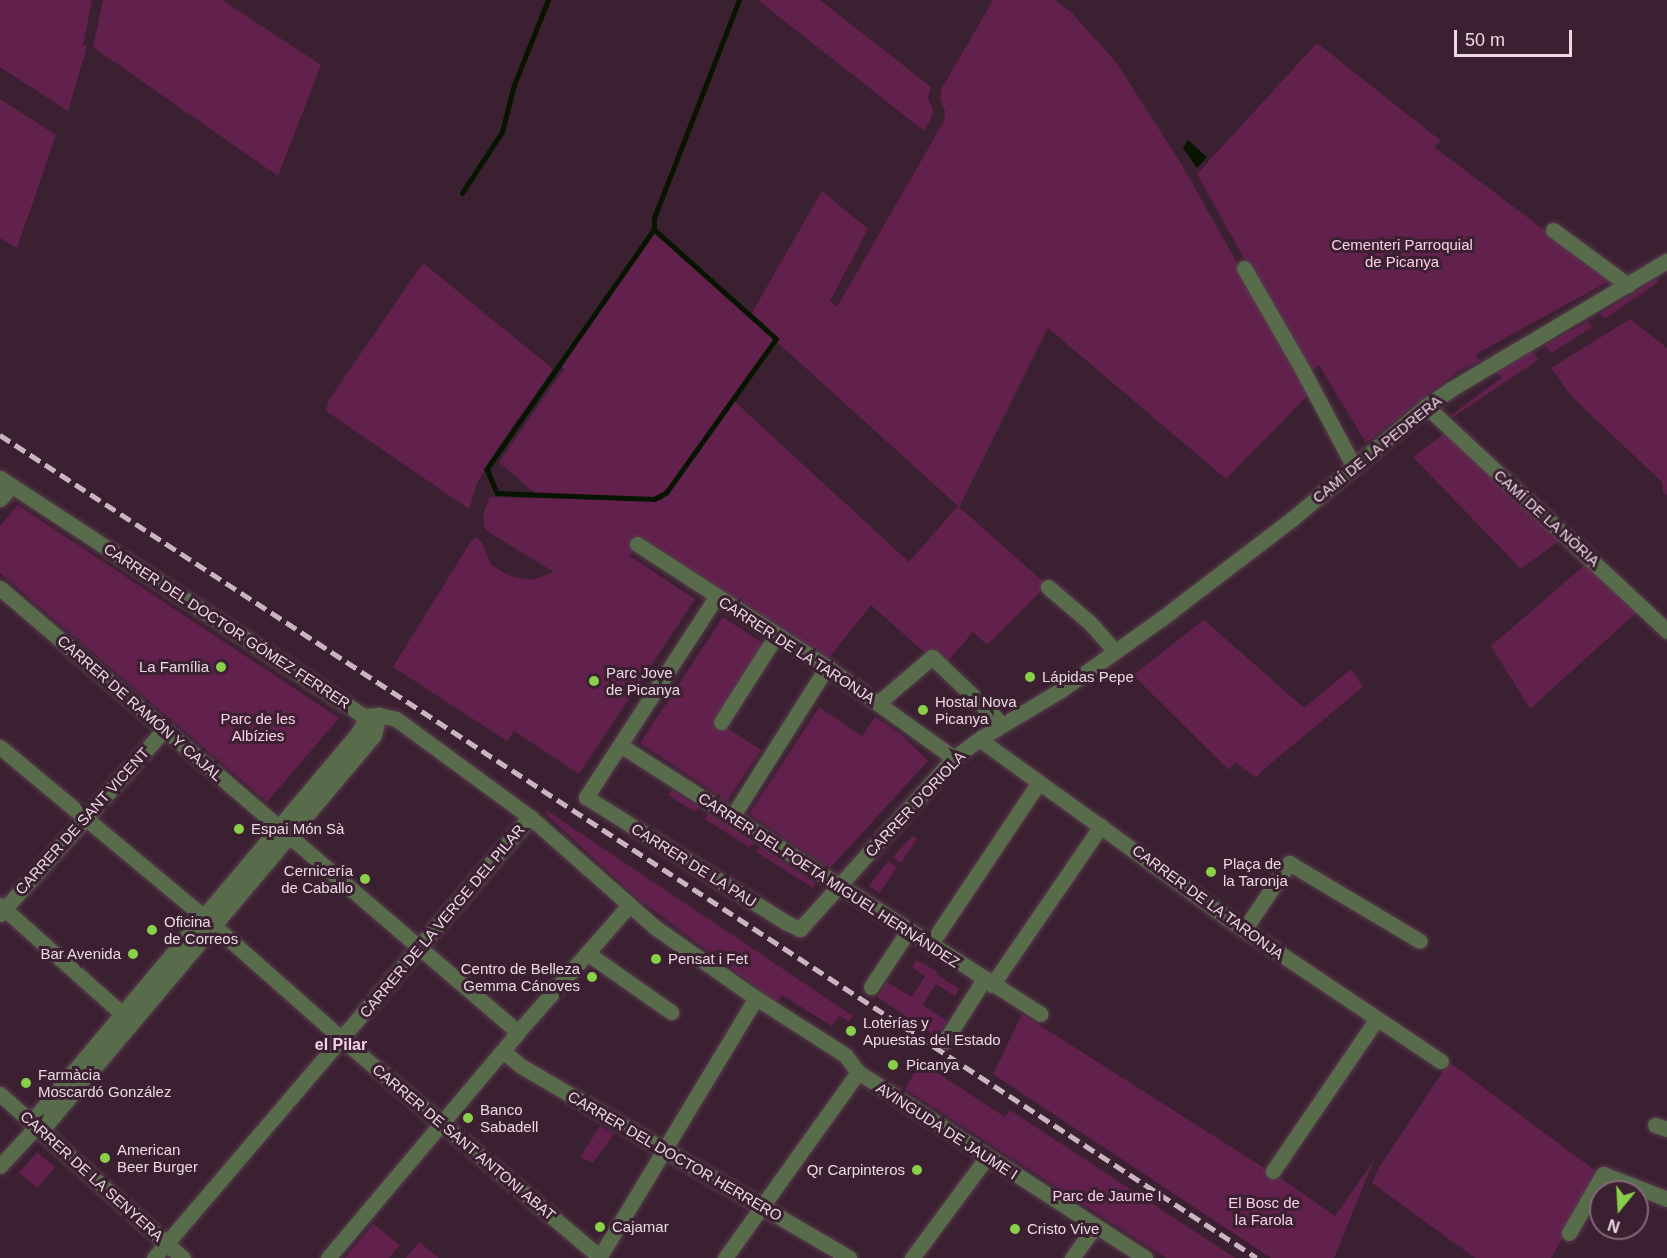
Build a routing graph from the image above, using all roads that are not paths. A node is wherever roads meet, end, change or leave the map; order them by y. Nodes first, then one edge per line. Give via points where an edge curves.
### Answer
1 (1552, 230) dead end
2 (1667, 261) edge
3 (1244, 268) dead end
4 (1628, 285) junction
5 (1426, 406) junction
6 (1354, 467) junction
7 (6, 481) edge
8 (0, 499) edge
9 (637, 544) dead end
10 (1048, 587) dead end
11 (0, 588) edge
12 (716, 597) junction
13 (1161, 619) joint
14 (1667, 631) edge
15 (770, 645) dead end
16 (1115, 651) junction
17 (827, 667) junction
18 (878, 703) junction
19 (372, 715) junction
20 (721, 722) dead end
21 (1002, 724) junction
22 (165, 729) junction
23 (979, 739) junction
24 (620, 745) junction
25 (0, 747) edge
26 (954, 758) junction
27 (1040, 782) junction
28 (530, 817) junction
29 (732, 817) junction
30 (86, 819) junction
31 (1101, 826) junction
32 (285, 832) junction
33 (839, 887) junction
34 (629, 905) junction
35 (1, 909) edge
36 (209, 922) junction
37 (804, 927) joint
38 (1244, 930) junction
39 (908, 931) junction
40 (1420, 940) dead end
41 (930, 945) junction
42 (418, 947) junction
43 (587, 953) junction
44 (988, 982) junction
45 (872, 987) dead end
46 (756, 998) junction
47 (671, 1012) dead end
48 (1040, 1014) dead end
49 (127, 1019) junction
50 (1376, 1020) junction
51 (518, 1032) junction
52 (341, 1038) junction
53 (945, 1041) dead end
54 (503, 1051) junction
55 (1441, 1061) dead end
56 (858, 1072) junction
57 (0, 1094) edge
58 (442, 1124) junction
59 (36, 1127) junction
60 (664, 1148) junction
61 (987, 1157) junction
62 (0, 1166) edge
63 (1272, 1171) dead end
64 (1667, 1199) edge
65 (762, 1206) junction
66 (1095, 1226) junction
67 (1569, 1233) dead end
68 (167, 1243) junction
69 (599, 1257) edge
70 (154, 1258) edge
71 (183, 1258) edge
72 (328, 1258) edge
73 (725, 1258) edge
74 (849, 1258) edge
75 (912, 1258) edge
76 (1072, 1258) edge
77 (1145, 1258) edge

1 - 4 street
2 - 4 street, CAMÍ DE LA PEDRERA
3 - 6 street
4 - 5 street, CAMÍ DE LA PEDRERA
5 - 6 street, CAMÍ DE LA PEDRERA
5 - 14 street, CAMÍ DE LA NÒRIA
6 - 13 street, CAMÍ DE LA PEDRERA
7 - 8 street
7 - 19 street, CARRER DEL DOCTOR GÓMEZ FERRER
9 - 12 street, CARRER DE LA TARONJA
10 - 16 street via 1089,622
11 - 22 street, CARRER DE RAMÓN Y CAJAL
12 - 17 street, CARRER DE LA TARONJA
12 - 24 street
13 - 16 street, CARRER D'ORIOLA
15 - 20 street
16 - 21 street, CARRER D'ORIOLA via 1061,690
17 - 18 street, CARRER DE LA TARONJA
17 - 29 street
18 - 21 street via 932,657
18 - 26 street, CARRER DE LA TARONJA
19 - 28 street, CARRER DEL DOCTOR GÓMEZ FERRER via 396,718
19 - 32 street
21 - 23 street, CARRER D'ORIOLA
22 - 30 street, CARRER DE SANT VICENT
22 - 32 street, CARRER DE RAMÓN Y CAJAL
23 - 26 street, CARRER D'ORIOLA
23 - 27 street, CARRER DE LA TARONJA
24 - 29 street, CARRER DEL POETA MIGUEL HERNÁNDEZ
24 - 37 street, CARRER DE LA PAU via 586,797 792,926
25 - 30 street, CARRER DE SANT ANTONI ABAT
26 - 33 street, CARRER D'ORIOLA
27 - 31 street, CARRER DE LA TARONJA
27 - 41 street
28 - 34 street, CARRER DEL DOCTOR GÓMEZ FERRER
28 - 42 street, CARRER DE LA VERGE DEL PILAR
29 - 33 street, CARRER DEL POETA MIGUEL HERNÁNDEZ
30 - 35 street, CARRER DE SANT VICENT
30 - 36 street, CARRER DE SANT ANTONI ABAT
31 - 38 street, CARRER DE LA TARONJA
31 - 44 street
32 - 36 street
32 - 42 street, CARRER DE RAMÓN Y CAJAL
33 - 37 street, CARRER D'ORIOLA
33 - 39 street, CARRER DEL POETA MIGUEL HERNÁNDEZ
34 - 43 street
34 - 46 street, CARRER DEL DOCTOR GÓMEZ FERRER
35 - 49 street
36 - 49 street
36 - 52 street, CARRER DE SANT ANTONI ABAT
38 - 40 street via 1289,863
38 - 50 street, CARRER DE LA TARONJA
39 - 41 street, CARRER DEL POETA MIGUEL HERNÁNDEZ
39 - 45 street
41 - 44 street, CARRER DEL POETA MIGUEL HERNÁNDEZ
42 - 51 street, CARRER DE RAMÓN Y CAJAL
42 - 52 street, CARRER DE LA VERGE DEL PILAR
43 - 47 street
43 - 51 street
44 - 48 street, CARRER DEL POETA MIGUEL HERNÁNDEZ
44 - 53 street
46 - 56 street, AVINGUDA DE JAUME I via 845,1055
46 - 60 street
49 - 59 street
50 - 55 street, CARRER DE LA TARONJA
50 - 63 street
51 - 54 street
52 - 58 street, CARRER DE SANT ANTONI ABAT
52 - 68 street, CARRER DE LA VERGE DEL PILAR
54 - 58 street
54 - 60 street, CARRER DEL DOCTOR HERRERO via 521,1066
56 - 61 street, AVINGUDA DE JAUME I
56 - 65 street
57 - 59 street, CARRER DE LA SENYERA
58 - 69 street, CARRER DE SANT ANTONI ABAT
58 - 72 street
59 - 62 street
59 - 68 street, CARRER DE LA SENYERA
60 - 65 street, CARRER DEL DOCTOR HERRERO
60 - 69 street
61 - 66 street, AVINGUDA DE JAUME I
61 - 75 street
64 - 67 street via 1603,1174
65 - 73 street
65 - 74 street, CARRER DEL DOCTOR HERRERO
66 - 76 street
66 - 77 street, AVINGUDA DE JAUME I
68 - 70 street, CARRER DE LA VERGE DEL PILAR
68 - 71 street, CARRER DE LA SENYERA

